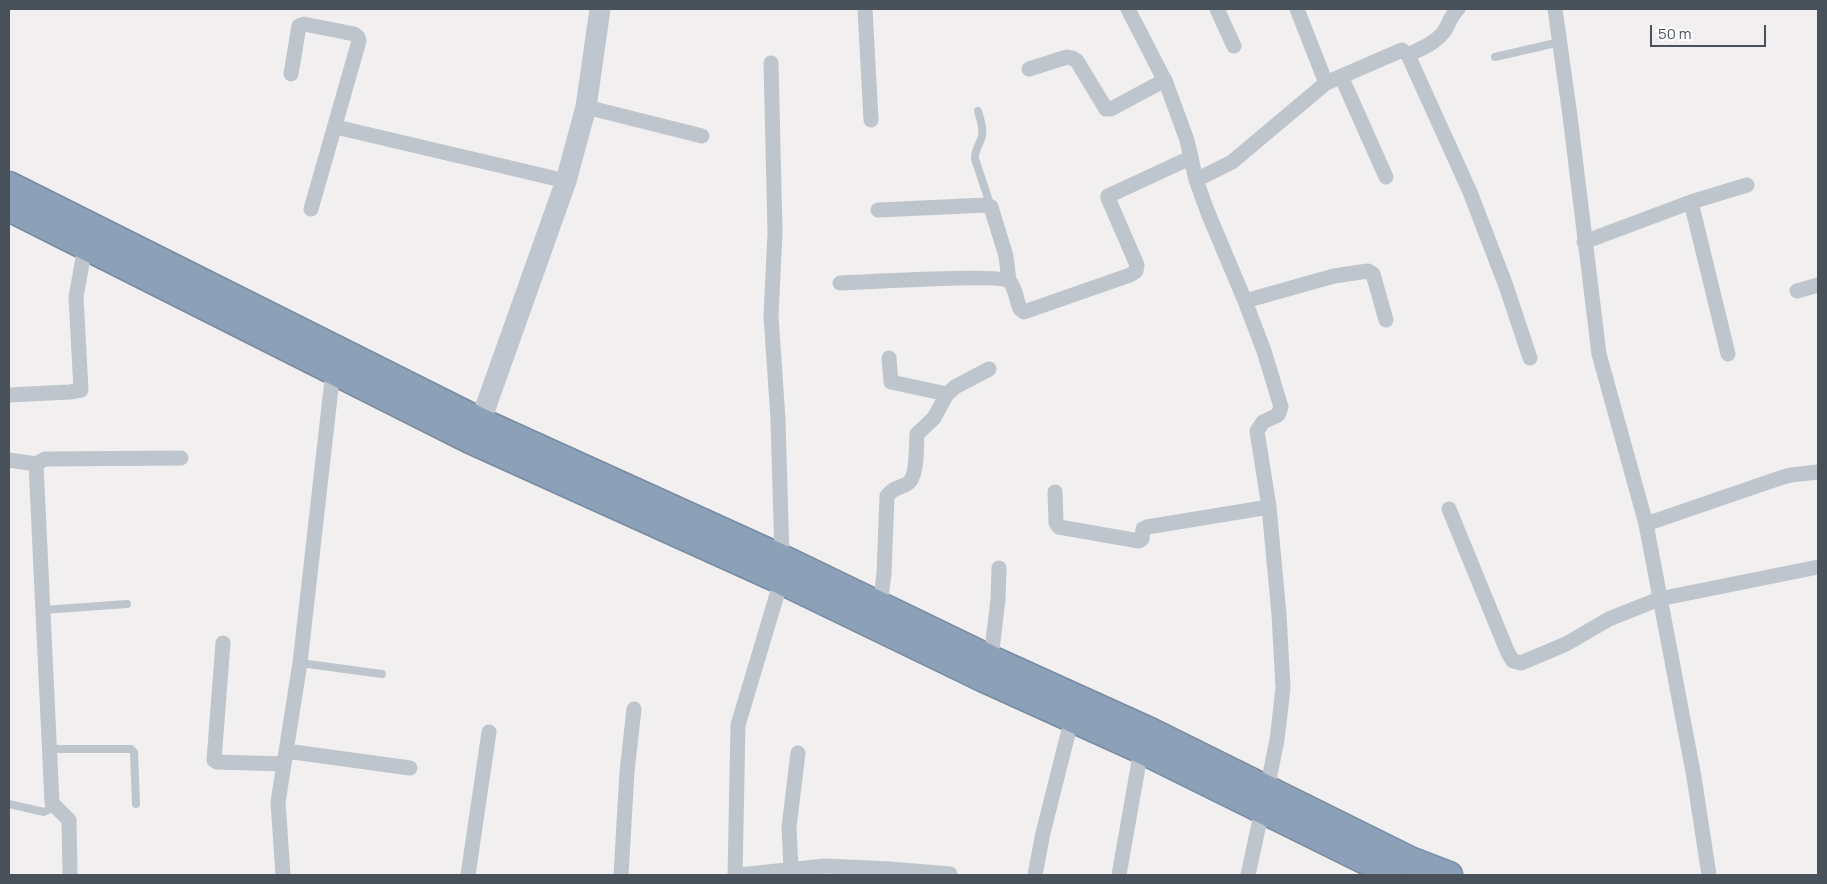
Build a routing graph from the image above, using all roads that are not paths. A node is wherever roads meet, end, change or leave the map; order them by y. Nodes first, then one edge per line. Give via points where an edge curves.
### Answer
1 (600, 9) edge
2 (865, 9) edge
3 (1128, 9) edge
4 (1217, 9) edge
5 (1297, 9) edge
6 (1458, 9) edge
7 (1556, 9) edge
8 (1560, 42) junction
9 (1234, 46) dead end
10 (1408, 55) junction
11 (1495, 57) dead end
12 (771, 63) dead end
13 (1029, 69) dead end
14 (291, 74) dead end
15 (1341, 76) junction
16 (1165, 80) junction
17 (1326, 83) junction
18 (586, 107) junction
19 (978, 111) dead end
20 (871, 120) dead end
21 (336, 127) junction
22 (702, 136) dead end
23 (1190, 158) junction
24 (1386, 177) dead end
25 (1196, 180) junction
26 (566, 181) junction
27 (9, 185) edge
28 (1747, 185) dead end
29 (1691, 202) junction
30 (991, 207) junction
31 (9, 208) edge
32 (311, 209) dead end
33 (878, 210) dead end
34 (1584, 242) junction
35 (85, 247) junction
36 (1010, 281) junction
37 (840, 283) dead end
38 (1818, 285) edge
39 (1796, 291) dead end
40 (1245, 301) junction
41 (1386, 320) dead end
42 (1728, 354) dead end
43 (889, 358) dead end
44 (1530, 358) dead end
45 (989, 369) dead end
46 (333, 370) junction
47 (946, 394) junction
48 (9, 395) edge
49 (477, 431) junction
50 (181, 458) dead end
51 (9, 460) edge
52 (36, 464) junction
53 (1818, 472) edge
54 (1056, 492) dead end
55 (1269, 507) junction
56 (1449, 509) dead end
57 (1646, 524) junction
58 (1818, 567) edge
59 (999, 568) dead end
60 (781, 569) junction
61 (1659, 600) junction
62 (127, 604) dead end
63 (880, 605) junction
64 (44, 610) junction
65 (223, 643) dead end
66 (991, 659) junction
67 (300, 663) junction
68 (382, 674) dead end
69 (634, 709) dead end
70 (1072, 718) junction
71 (489, 732) dead end
72 (49, 749) junction
73 (1141, 750) junction
74 (798, 753) dead end
75 (285, 758) junction
76 (410, 768) dead end
77 (1264, 799) junction
78 (9, 804) edge
79 (136, 804) dead end
80 (54, 807) junction
81 (1367, 868) edge
82 (791, 869) junction
83 (950, 874) dead end
84 (70, 875) edge
85 (283, 875) edge
86 (468, 875) edge
87 (621, 875) edge
88 (742, 875) edge
89 (1035, 875) edge
90 (1120, 875) edge
91 (1248, 875) edge
92 (1394, 875) edge
93 (1449, 875) edge
94 (1710, 875) edge

1 - 18 street
2 - 20 street
3 - 16 street
4 - 9 street
5 - 17 street
6 - 10 street via 1440,36 1430,45
7 - 8 street
8 - 11 lane
8 - 34 street
10 - 15 street via 1398,50
10 - 44 street via 1470,192
12 - 60 street via 774,232 771,316 778,419
13 - 16 street via 1072,58 1106,109
14 - 21 street via 299,26 304,24 358,37
15 - 17 street
15 - 24 street
16 - 23 street via 1184,129
17 - 25 street via 1232,162
18 - 22 street
18 - 26 street
19 - 30 lane via 983,130 974,152 975,160
21 - 26 street
21 - 32 street
23 - 25 street
23 - 36 street via 1108,196 1138,265 1136,271 1024,312
25 - 40 street
26 - 49 street
27 - 49 highway
28 - 29 street
29 - 34 street
29 - 42 street
30 - 33 street
30 - 36 street
31 - 35 highway
34 - 57 street via 1599,354
35 - 46 highway
35 - 48 street via 76,297 81,390
36 - 37 street via 980,278
38 - 39 street
40 - 41 street via 1334,276 1368,271 1373,274
40 - 55 street via 1281,407 1278,415 1263,422 1256,431
43 - 47 street via 891,382
45 - 47 street
46 - 49 highway
46 - 67 street
47 - 63 street via 934,418 918,434 914,475 887,496
49 - 60 highway
50 - 52 street via 45,458
51 - 52 street
52 - 64 street
53 - 57 street via 1780,478
54 - 55 street via 1056,524 1059,527 1139,541 1147,527
55 - 77 street via 1283,688 1277,740
56 - 61 street via 1513,661 1521,664 1566,644 1609,619
57 - 61 street
58 - 61 street
59 - 66 street
60 - 63 highway
60 - 70 highway via 982,678
60 - 88 street via 738,725
61 - 94 street
62 - 64 lane
63 - 66 highway
64 - 72 street
65 - 75 street via 214,760
66 - 77 highway via 1150,731
67 - 68 lane
67 - 75 street
69 - 87 street
70 - 73 highway
70 - 89 street via 1042,833
71 - 86 street
72 - 79 lane via 132,749
72 - 80 street
73 - 77 highway
73 - 90 street
74 - 82 street via 789,827
75 - 76 street
75 - 85 street via 278,802
77 - 81 highway
77 - 91 street
77 - 93 highway
78 - 80 lane via 44,812
80 - 84 street via 69,820
81 - 92 highway
82 - 83 street via 826,866
82 - 88 street

